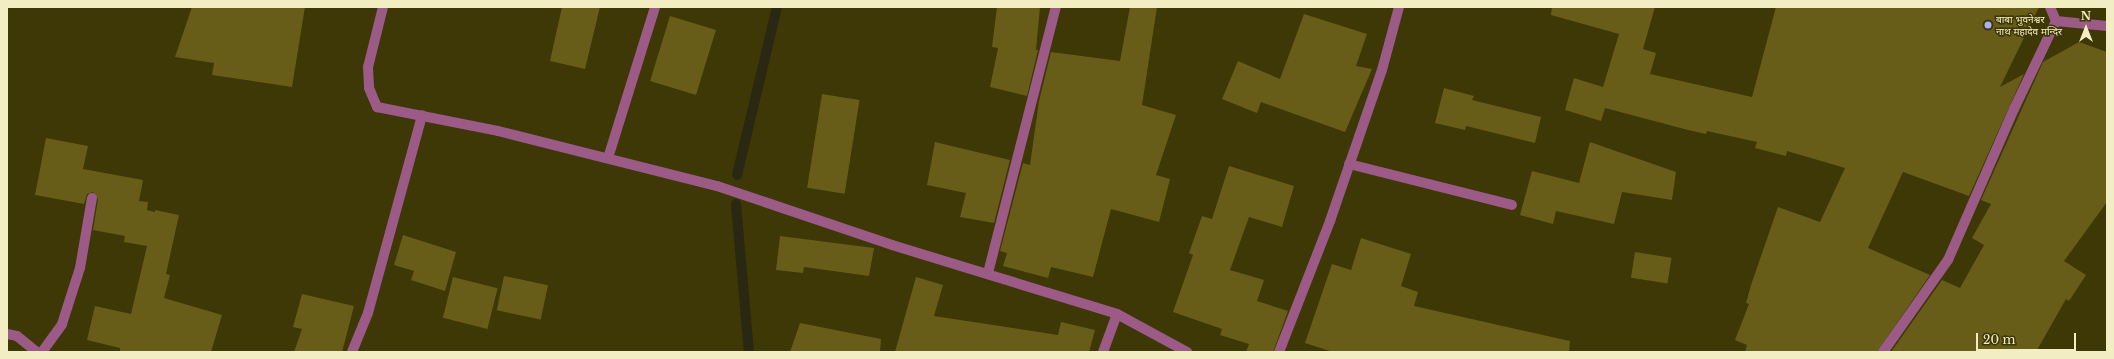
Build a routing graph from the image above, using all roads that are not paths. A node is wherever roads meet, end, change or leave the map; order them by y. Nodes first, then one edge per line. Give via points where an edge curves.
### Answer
1 (383, 7) edge
2 (655, 7) edge
3 (1056, 7) edge
4 (1399, 7) edge
5 (2050, 7) edge
6 (2056, 21) junction
7 (2107, 26) edge
8 (422, 115) junction
9 (608, 158) junction
10 (1349, 164) junction
11 (92, 198) dead end
12 (1512, 205) dead end
13 (988, 273) junction
14 (1116, 314) junction
15 (7, 334) edge
16 (37, 352) edge
17 (42, 352) edge
18 (352, 352) edge
19 (1103, 352) edge
20 (1187, 352) edge
21 (1279, 352) edge
22 (1883, 352) edge

1 - 8 street via 368,67 369,88 377,107
2 - 9 street
3 - 13 street
4 - 10 street via 1382,70
5 - 6 street
6 - 7 street
6 - 22 street via 2014,109 1948,260
8 - 9 street
8 - 18 street via 368,313
9 - 13 street via 717,186 892,245
10 - 12 street
10 - 21 street
11 - 17 street via 80,268 62,324
13 - 14 street
14 - 19 street
14 - 20 street
15 - 16 street via 17,336

